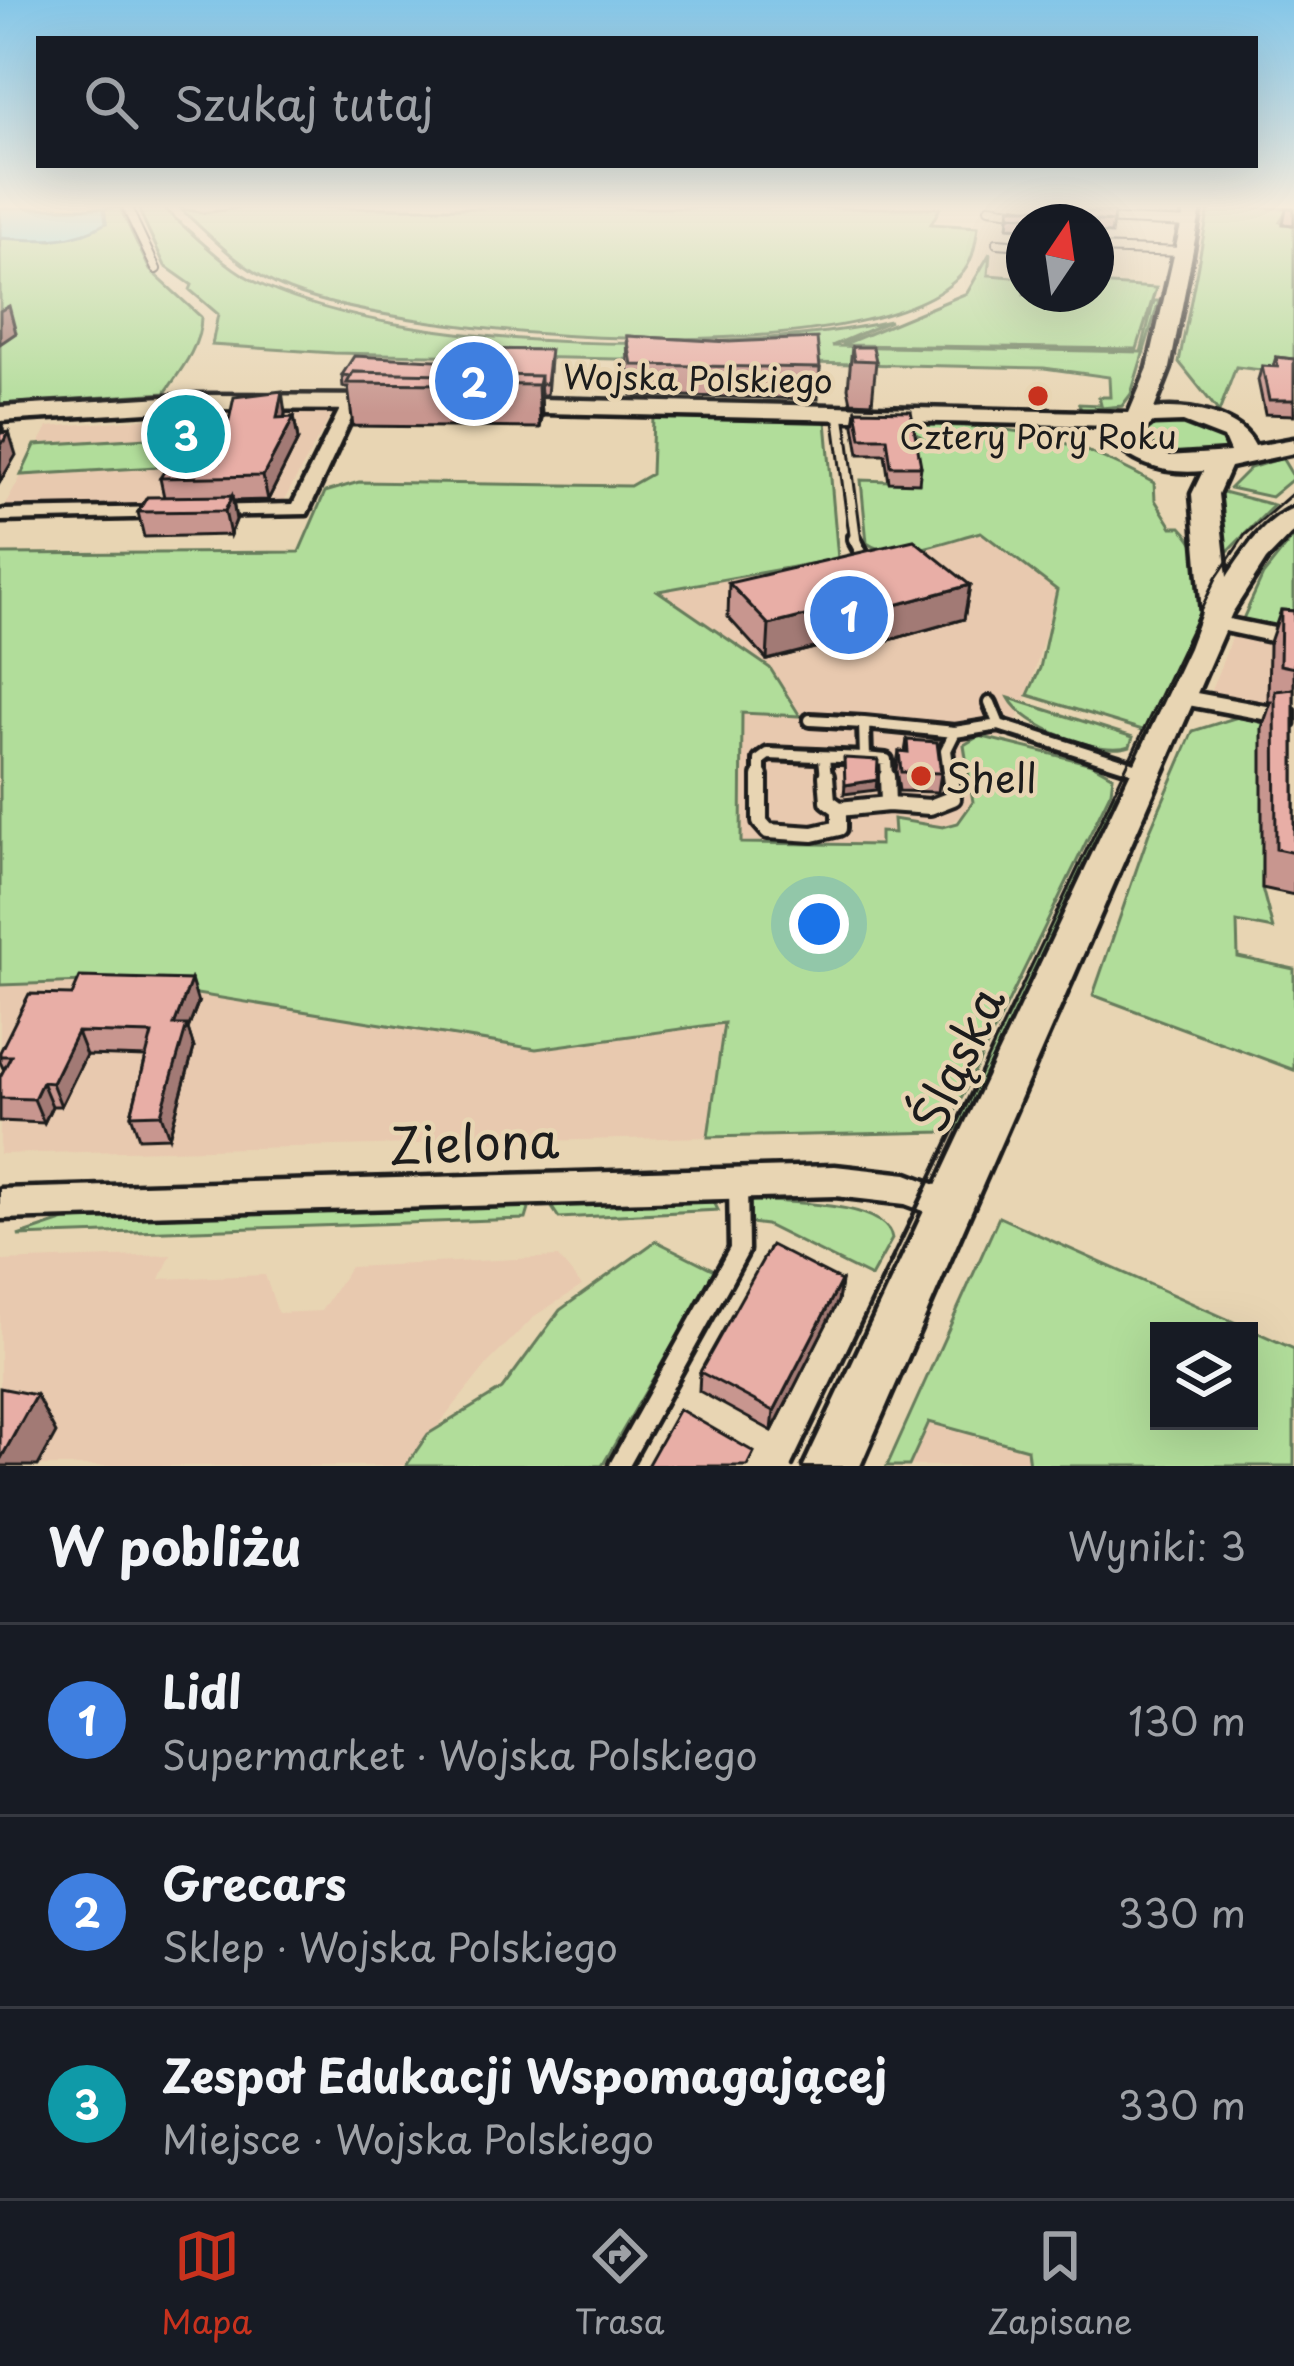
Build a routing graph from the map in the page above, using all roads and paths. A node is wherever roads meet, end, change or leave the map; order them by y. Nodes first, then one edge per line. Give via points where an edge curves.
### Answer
1 (1179, 276) edge
2 (1159, 368) junction
3 (351, 402) junction
4 (421, 404) edge
5 (467, 405) edge
6 (839, 412) junction
7 (0, 414) edge
8 (963, 416) junction
9 (1138, 419) junction
10 (1216, 425) junction
11 (1294, 431) edge
12 (1294, 446) edge
13 (1140, 452) junction
14 (1230, 459) junction
15 (4, 516) dead end
16 (1294, 516) edge
17 (1210, 547) junction
18 (862, 554) edge
19 (1215, 617) junction
20 (1294, 638) edge
21 (1180, 697) junction
22 (990, 703) dead end
23 (1294, 718) edge
24 (810, 719) dead end
25 (864, 723) junction
26 (999, 725) junction
27 (955, 732) junction
28 (824, 757) junction
29 (865, 758) junction
30 (1148, 772) junction
31 (888, 804) junction
32 (838, 808) junction
33 (738, 1181) junction
34 (0, 1205) edge
35 (948, 1205) junction
36 (619, 1466) edge
37 (832, 1466) edge

1 - 2 street
2 - 9 street
2 - 10 street
3 - 4 street
3 - 7 street
3 - 15 street via 300,510
5 - 6 street, Wojska Polskiego
6 - 8 street, Wojska Polskiego
6 - 18 lane
8 - 9 street, Wojska Polskiego
8 - 13 street, Wojska Polskiego
9 - 10 street, Wojska Polskiego
9 - 13 street via 1122,432
10 - 11 street, Wojska Polskiego
10 - 14 street via 1243,443
12 - 14 street, Wojska Polskiego
13 - 14 street, Wojska Polskiego via 1174,464
13 - 17 street via 1170,480
14 - 17 street via 1204,494
16 - 19 street, Śląska
17 - 19 street
19 - 20 street
19 - 21 street, Śląska
21 - 23 street
21 - 30 street, Śląska
22 - 26 lane
24 - 25 lane
25 - 27 lane
25 - 29 lane
26 - 27 lane
26 - 30 lane
27 - 31 lane via 946,750 953,797 930,807
28 - 29 lane
28 - 32 lane via 828,801
28 - 32 lane via 760,760 760,823 780,834 828,834 839,828
29 - 31 lane via 886,760
30 - 35 street, Śląska
31 - 32 lane
33 - 34 street, Zielona
33 - 35 street, Zielona via 878,1184
33 - 36 lane via 740,1250
35 - 37 street, Śląska

